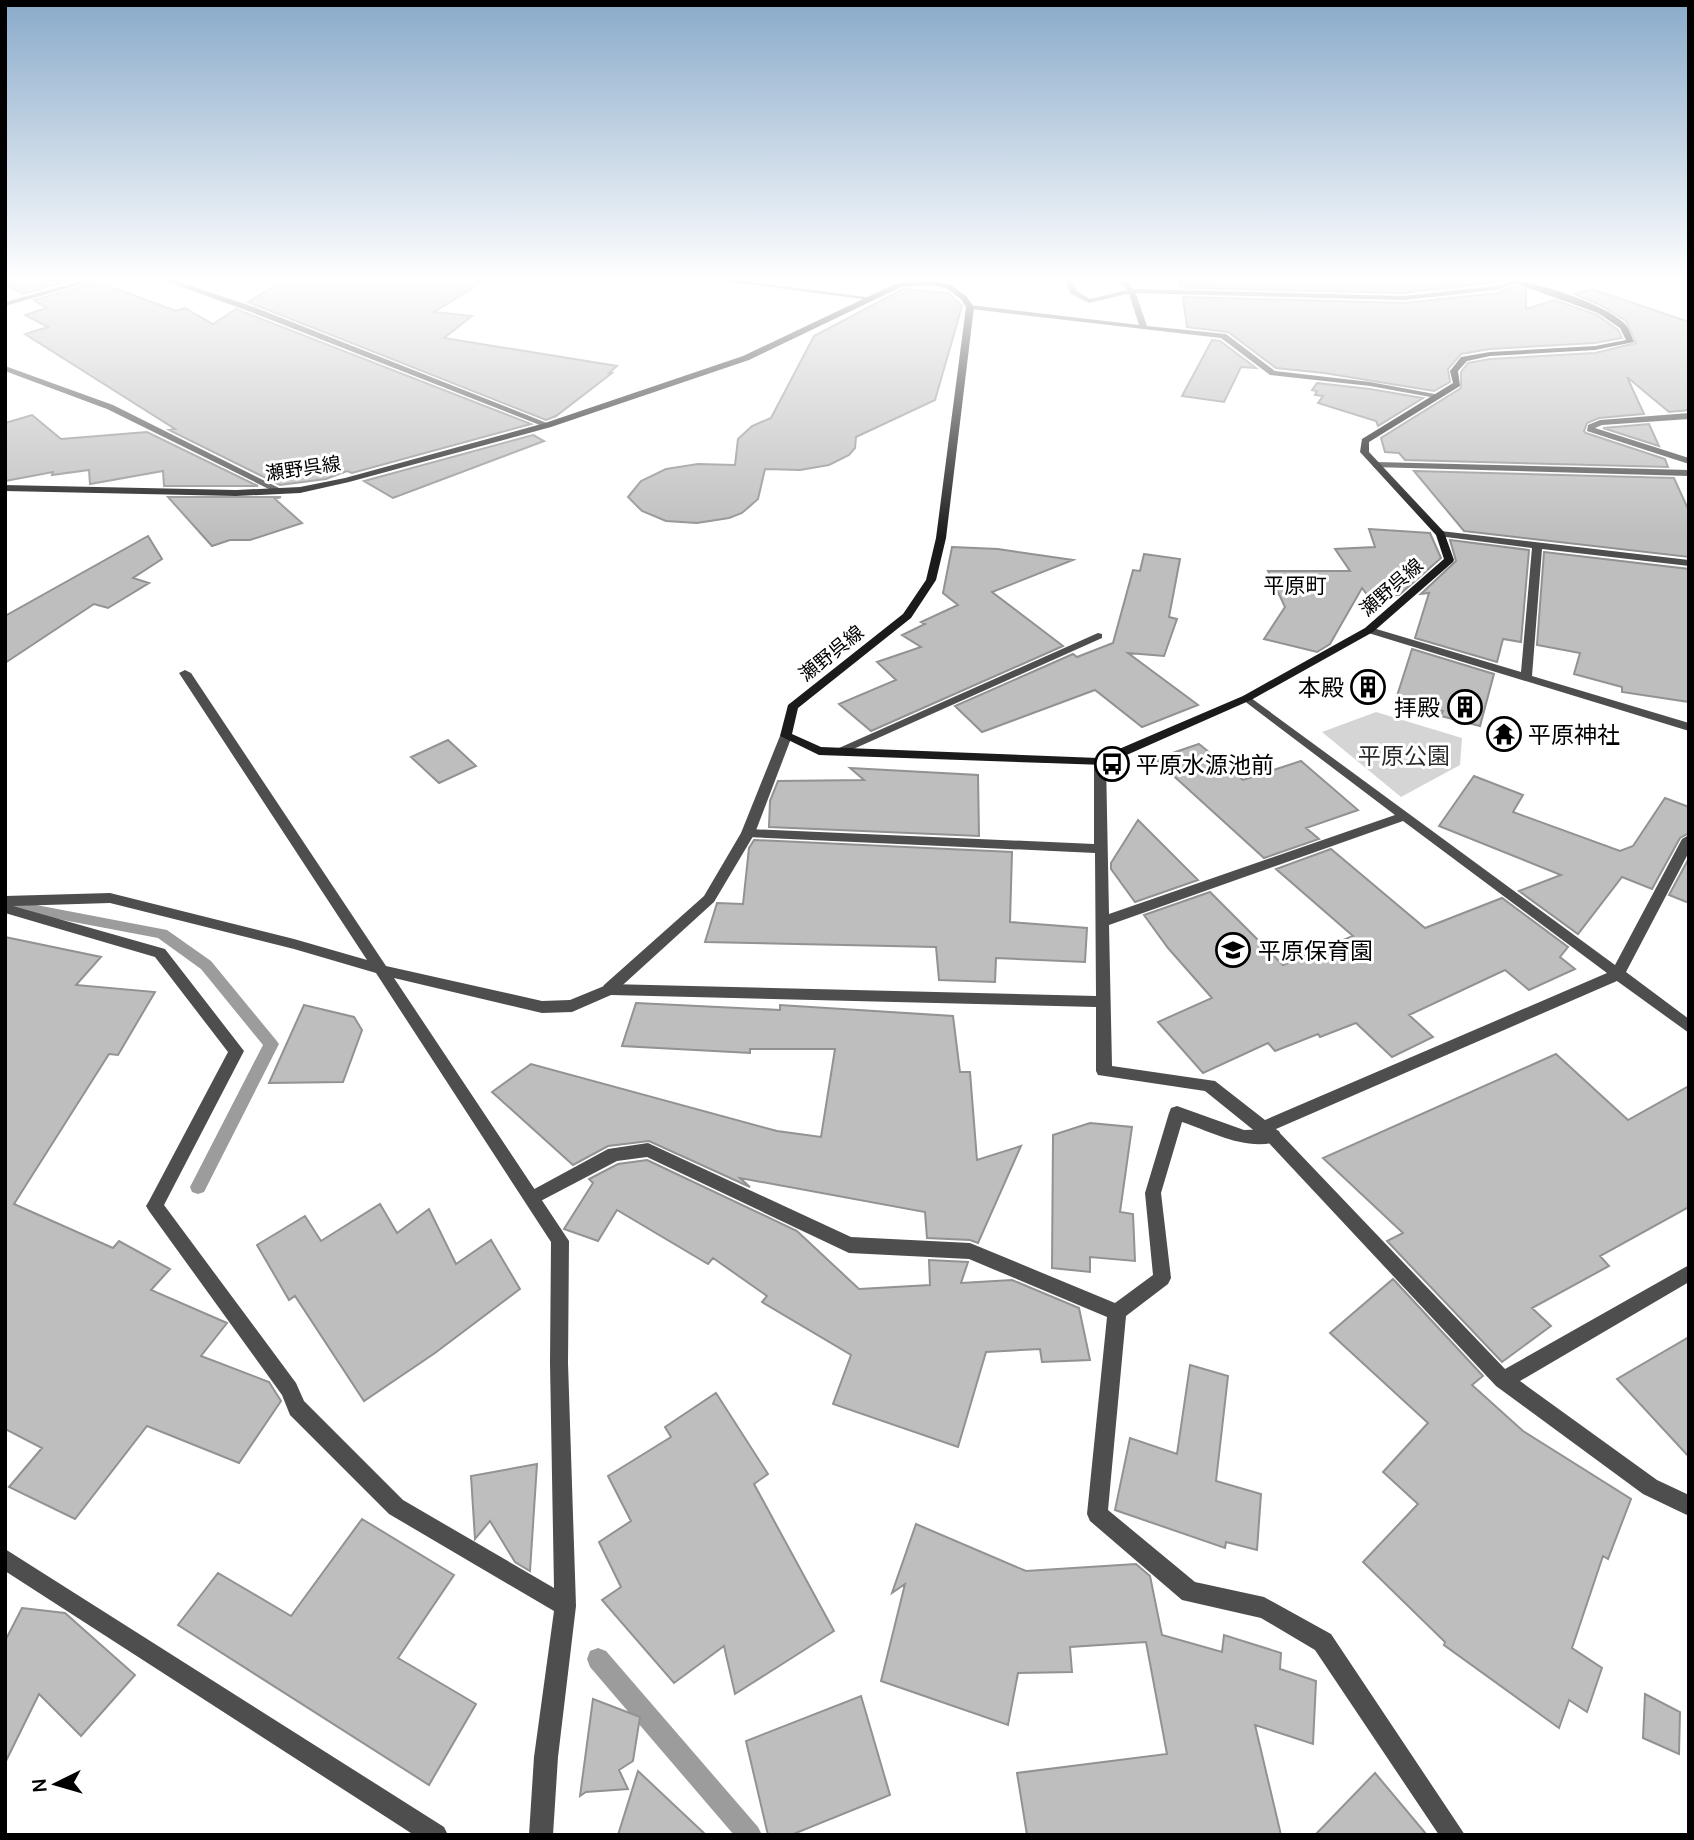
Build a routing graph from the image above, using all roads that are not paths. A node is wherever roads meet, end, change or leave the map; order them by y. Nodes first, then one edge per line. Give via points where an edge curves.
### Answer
1 (397, 366) edge
2 (723, 366) edge
3 (963, 366) edge
4 (1263, 366) edge
5 (1458, 366) edge
6 (5, 368) edge
7 (1436, 396) junction
8 (1689, 416) edge
9 (548, 425) junction
10 (1689, 461) edge
11 (1376, 465) junction
12 (1689, 473) edge
13 (5, 488) edge
14 (280, 492) junction
15 (1441, 534) junction
16 (1537, 545) junction
17 (1689, 563) edge
18 (1369, 630) junction
19 (1098, 636) dead end
20 (185, 673) dead end
21 (1526, 678) junction
22 (1247, 698) junction
23 (1689, 727) edge
24 (786, 736) junction
25 (836, 751) junction
26 (1100, 762) junction
27 (1404, 816) junction
28 (748, 833) junction
29 (1689, 839) edge
30 (1101, 849) junction
31 (5, 901) edge
32 (5, 908) edge
33 (1102, 922) junction
34 (382, 970) junction
35 (1617, 975) junction
36 (609, 989) junction
37 (1104, 1002) junction
38 (1689, 1027) edge
39 (1268, 1132) junction
40 (533, 1198) junction
41 (1689, 1273) edge
42 (1117, 1312) junction
43 (1503, 1380) junction
44 (1689, 1506) edge
45 (6, 1562) edge
46 (565, 1606) junction
47 (436, 1835) edge
48 (541, 1835) edge
49 (1453, 1835) edge

1 - 9 street
2 - 9 main road, 瀬野呉線
3 - 24 main road, 瀬野呉線 via 941,538 931,580 907,616 792,706
4 - 7 street via 1273,373
5 - 7 main road via 1454,370 1457,384
6 - 14 street via 110,407
7 - 11 main road via 1365,441 1364,452
8 - 10 street via 1591,427 1591,431
9 - 14 main road, 瀬野呉線 via 346,481
11 - 12 street
11 - 15 main road, 瀬野呉線
13 - 14 main road, 瀬野呉線
15 - 16 street
15 - 18 main road, 瀬野呉線 via 1449,560
16 - 17 street
16 - 21 street
18 - 21 street
18 - 22 main road, 瀬野呉線
19 - 25 street
20 - 34 street
21 - 23 street
22 - 26 main road, 瀬野呉線
22 - 27 street
24 - 25 main road, 瀬野呉線 via 819,751
24 - 28 street
25 - 26 main road, 瀬野呉線
26 - 30 street
27 - 33 street
27 - 35 street
28 - 30 street
28 - 36 street via 709,900
29 - 35 street
30 - 33 street
31 - 34 street via 110,898
32 - 46 street via 160,953 236,1051 155,1206 289,1389 297,1408 396,1507
33 - 37 street
34 - 36 street via 542,1007 572,1006
34 - 40 street
35 - 38 street
35 - 39 street
36 - 37 street
37 - 39 street via 1104,1071 1209,1085
39 - 42 street via 1244,1138 1177,1113 1153,1193 1162,1278
39 - 43 street
40 - 42 street via 614,1154 648,1150 849,1245 970,1251
40 - 46 street via 561,1241
41 - 43 street
42 - 49 street via 1097,1514 1190,1592 1264,1608 1323,1642
43 - 44 street via 1650,1487
45 - 47 street
46 - 48 street

